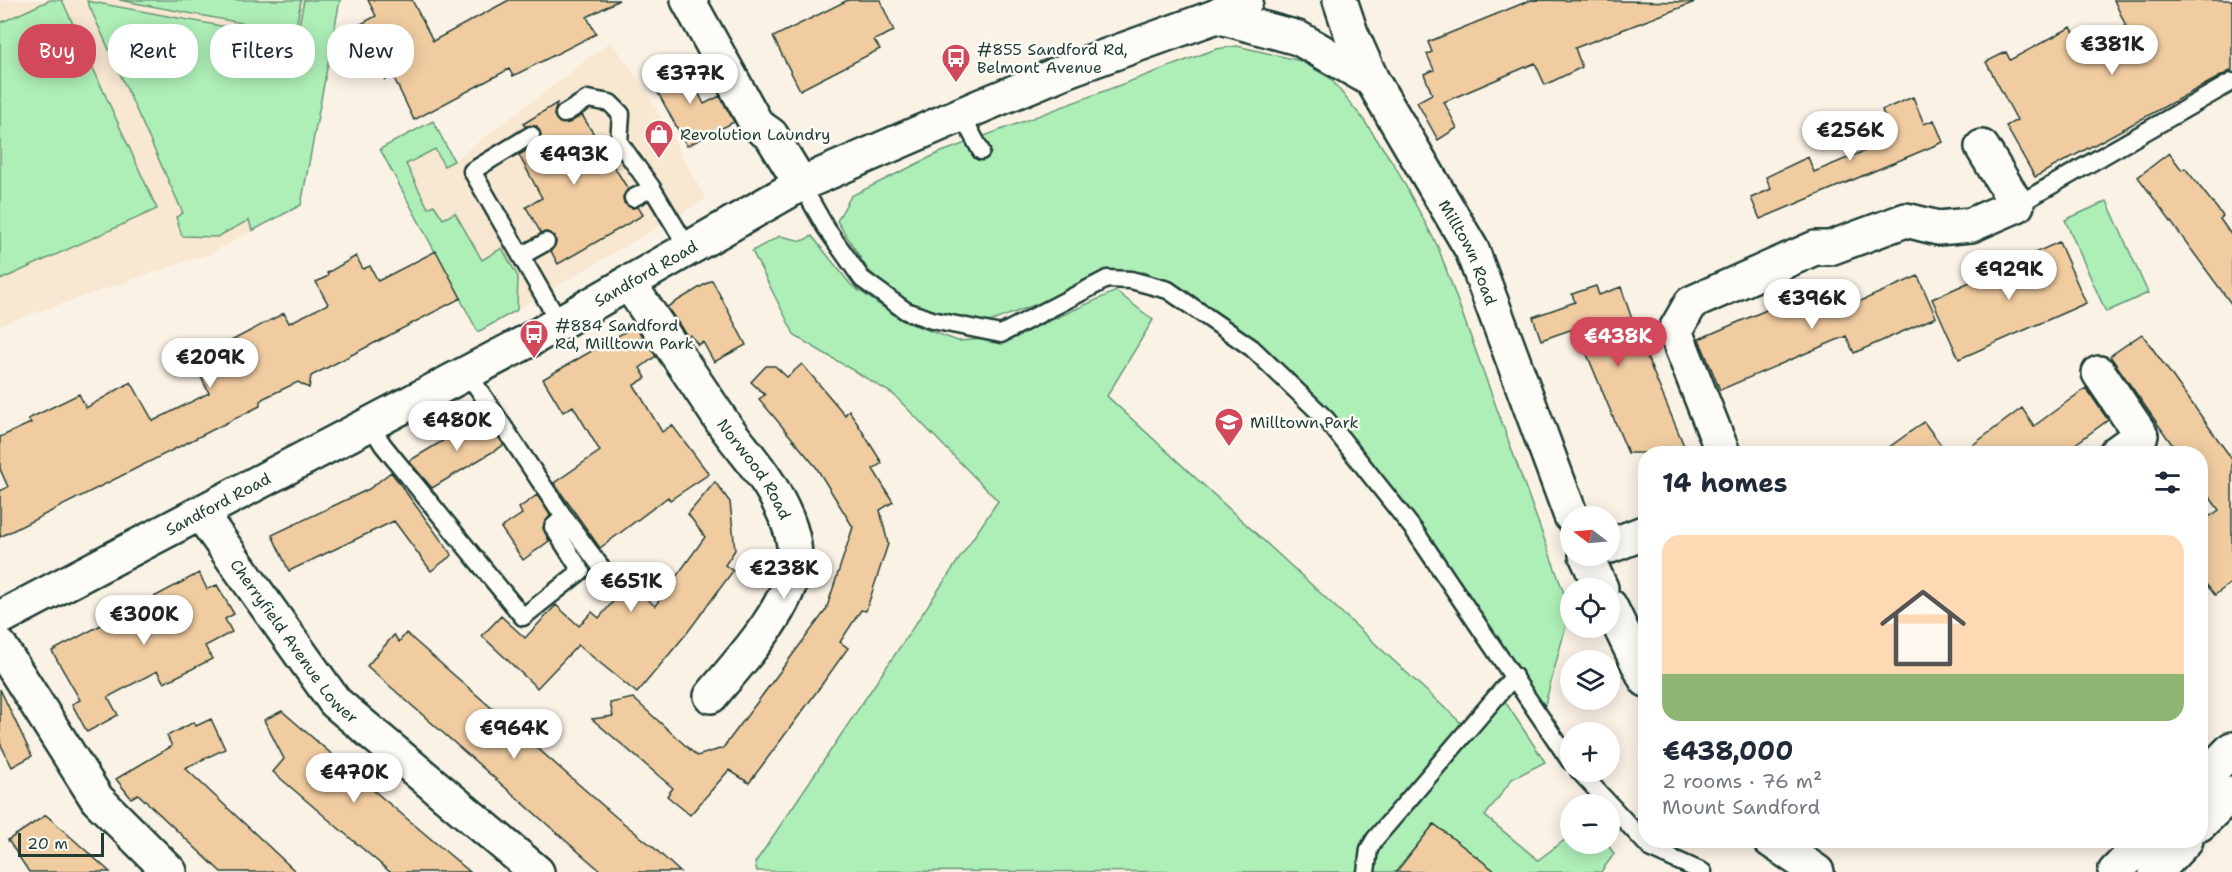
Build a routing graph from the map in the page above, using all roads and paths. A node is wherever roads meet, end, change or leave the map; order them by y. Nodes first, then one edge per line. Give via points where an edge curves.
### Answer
1 (688, 0) edge
2 (1246, 0) edge
3 (1340, 0) edge
4 (1217, 16) junction
5 (1372, 80) junction
6 (2232, 82) edge
7 (564, 114) dead end
8 (962, 114) junction
9 (531, 135) dead end
10 (1982, 147) dead end
11 (981, 151) dead end
12 (801, 184) junction
13 (652, 188) junction
14 (633, 198) dead end
15 (2017, 205) junction
16 (546, 242) dead end
17 (688, 249) junction
18 (521, 256) junction
19 (628, 282) junction
20 (559, 322) junction
21 (467, 372) junction
22 (2099, 373) dead end
23 (369, 423) junction
24 (1720, 446) edge
25 (2126, 446) edge
26 (1567, 506) edge
27 (201, 514) junction
28 (564, 517) junction
29 (1638, 535) edge
30 (1620, 542) edge
31 (615, 586) dead end
32 (0, 618) edge
33 (1620, 627) edge
34 (0, 646) edge
35 (1638, 664) edge
36 (1514, 676) junction
37 (711, 696) dead end
38 (1560, 746) edge
39 (2232, 749) edge
40 (2208, 774) edge
41 (1590, 782) edge
42 (2232, 793) edge
43 (2208, 817) edge
44 (1638, 835) edge
45 (1650, 848) edge
46 (1782, 848) edge
47 (2138, 848) edge
48 (2178, 848) edge
49 (170, 872) edge
50 (537, 872) edge
51 (1366, 872) edge
52 (1703, 872) edge
53 (1817, 872) edge
54 (2115, 872) edge
55 (2156, 872) edge

1 - 12 street via 757,125 771,135
2 - 4 street, Sandford Road
3 - 5 street, Milltown Road
4 - 5 street via 1299,38
4 - 8 street, Sandford Road via 1070,69
5 - 26 street, Milltown Road via 1473,250
6 - 15 lane
7 - 13 lane via 588,99 609,103 621,114 619,142
8 - 11 lane
8 - 12 street, Sandford Road
9 - 18 lane via 472,171
10 - 15 street
12 - 17 street, Sandford Road
12 - 36 lane via 862,279 898,306 932,320 1001,334 1107,279 1131,280 1168,290 1243,342 1326,418 1414,530
13 - 14 lane
13 - 17 lane
15 - 24 street via 1971,225 1938,228 1906,220 1830,248 1815,248 1691,303 1675,331
16 - 18 lane
17 - 19 street, Sandford Road
18 - 20 lane
19 - 20 street, Sandford Road
19 - 37 street, Norwood Road via 773,491 796,549 794,569 783,600
20 - 21 street, Sandford Road
21 - 23 street, Sandford Road
21 - 28 lane
22 - 25 street via 2141,435
23 - 27 street, Sandford Road
23 - 28 lane via 523,617 581,571 553,527
27 - 32 street, Sandford Road
27 - 50 street, Cherryfield Avenue Lower via 335,702
28 - 31 lane
29 - 30 street
33 - 35 street
34 - 49 street via 97,799
36 - 38 lane
36 - 51 lane via 1376,839 1369,849
39 - 40 street
41 - 44 lane
42 - 43 street
45 - 52 lane
46 - 53 street
47 - 54 street
48 - 55 street

